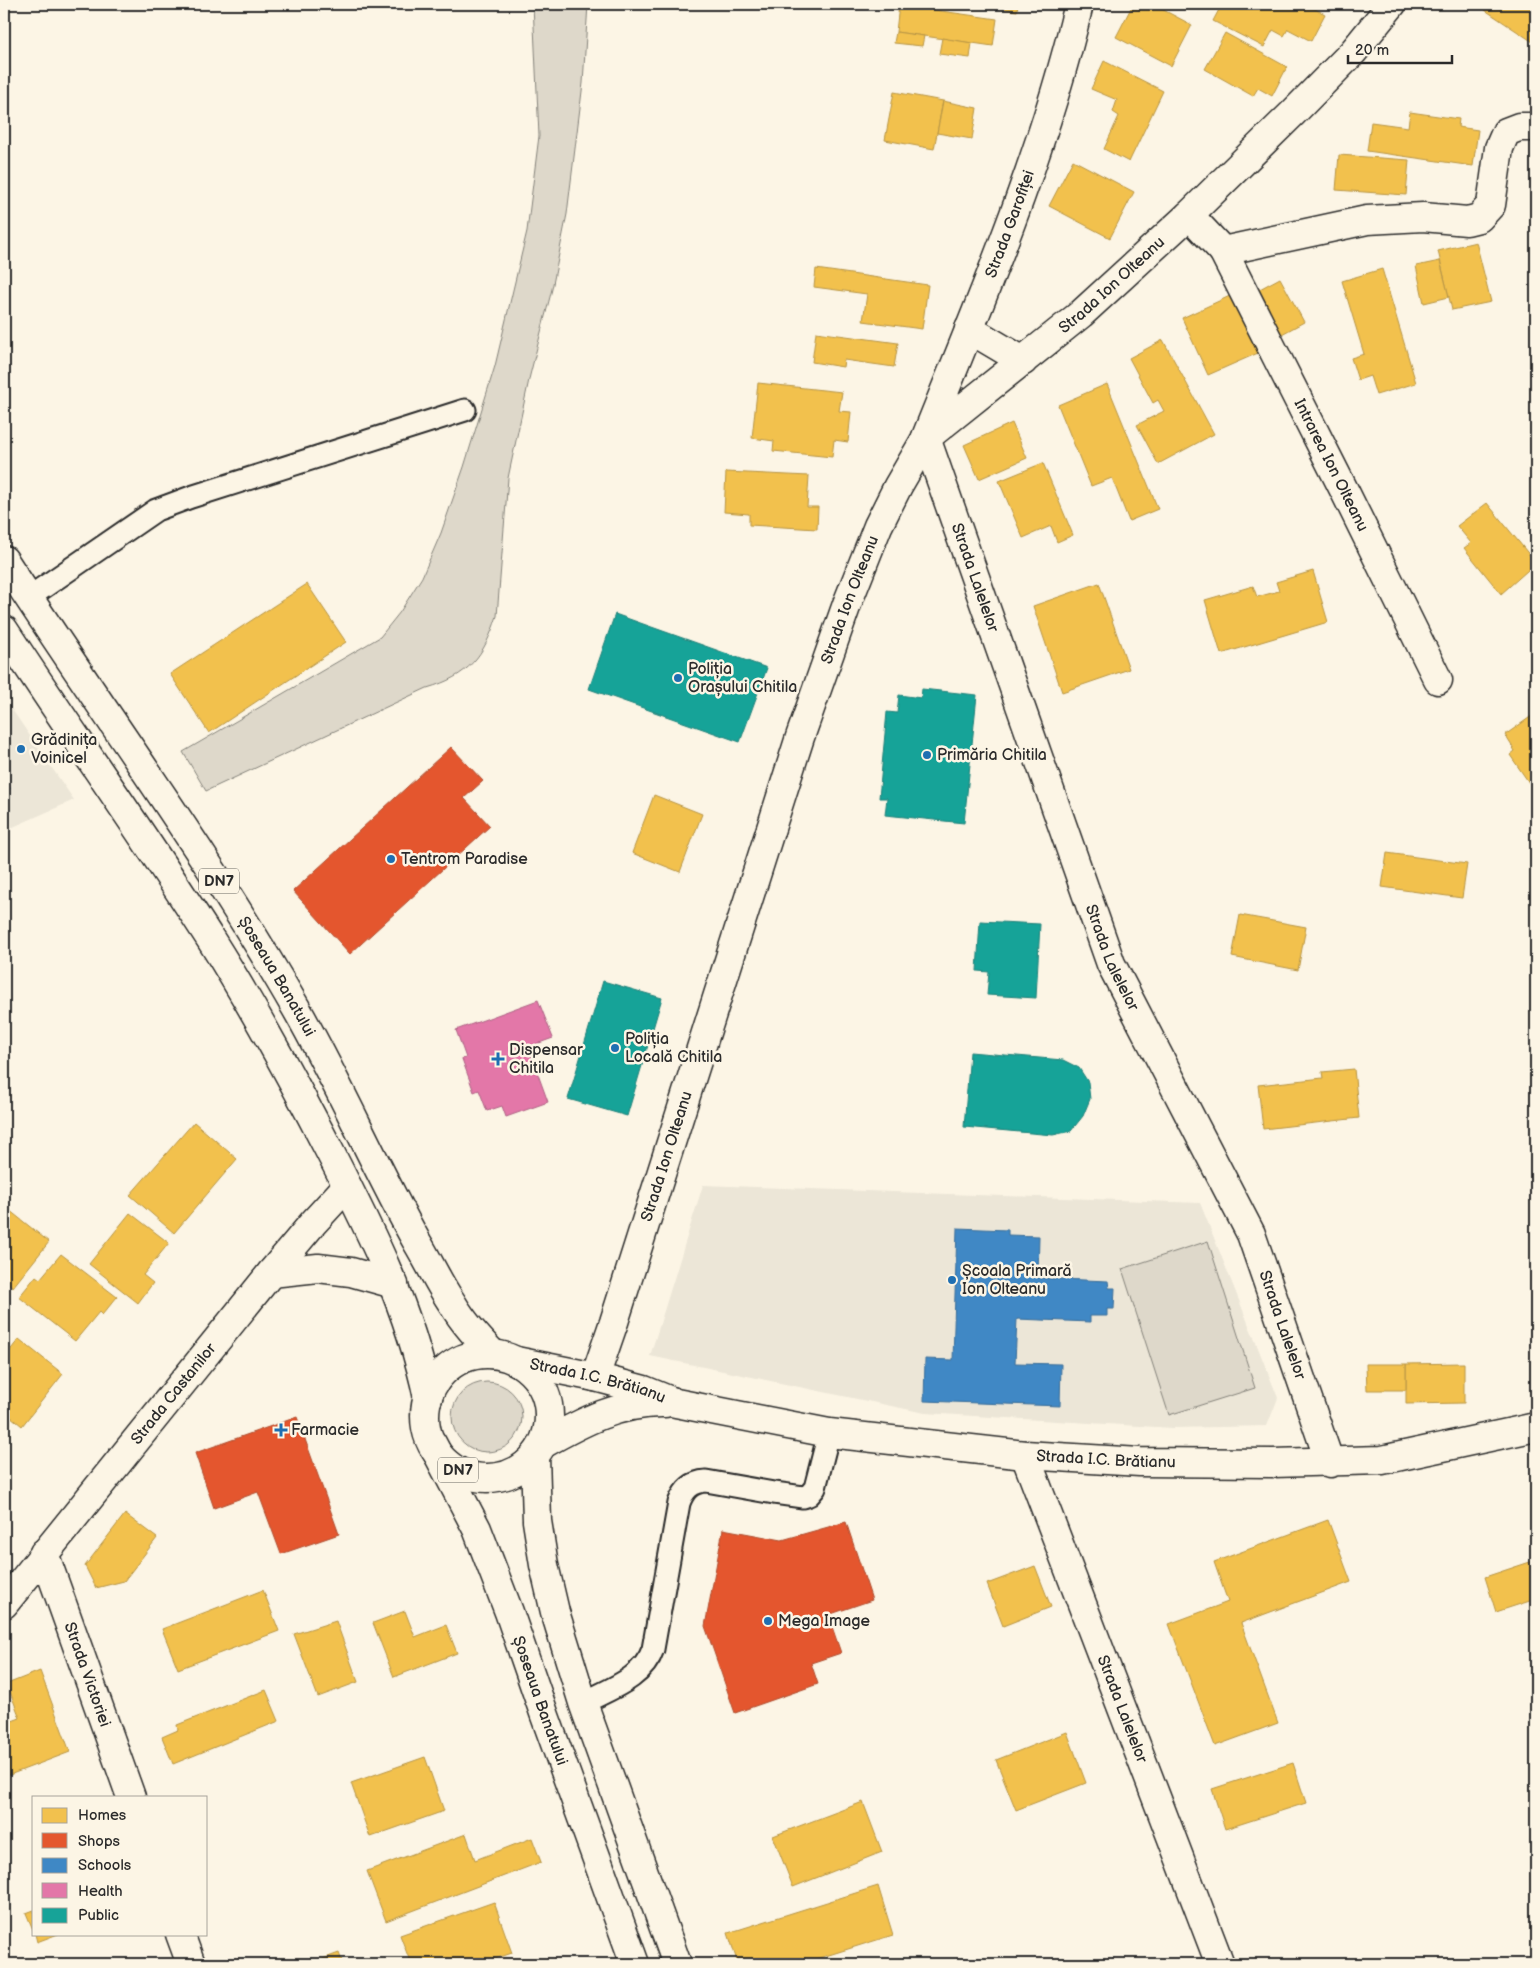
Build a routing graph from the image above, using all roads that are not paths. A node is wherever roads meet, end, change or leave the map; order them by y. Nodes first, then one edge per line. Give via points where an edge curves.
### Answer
1 (1079, 4) edge
2 (1392, 4) edge
3 (1536, 127) edge
4 (1189, 215) junction
5 (1222, 250) junction
6 (969, 329) junction
7 (1023, 361) junction
8 (465, 410) dead end
9 (926, 438) junction
10 (4, 560) edge
11 (28, 598) junction
12 (4, 630) edge
13 (1438, 680) dead end
14 (348, 1186) junction
15 (271, 1272) junction
16 (394, 1284) junction
17 (505, 1358) junction
18 (595, 1378) junction
19 (428, 1398) junction
20 (676, 1403) junction
21 (1536, 1427) edge
22 (829, 1433) junction
23 (432, 1443) junction
24 (539, 1450) junction
25 (1024, 1455) junction
26 (1330, 1463) junction
27 (44, 1553) junction
28 (4, 1604) edge
29 (583, 1702) junction
30 (131, 1796) edge
31 (181, 1936) edge
32 (191, 1964) edge
33 (635, 1964) edge
34 (677, 1964) edge
35 (1220, 1964) edge

1 - 6 street, Strada Garofiței via 1045,130
2 - 4 street, Strada Ion Olteanu via 1353,52
3 - 5 street via 1519,127 1506,132 1498,148 1490,205 1479,218 1467,221 1423,217 1366,220
4 - 5 street, Intrarea Ion Olteanu
4 - 7 street, Strada Ion Olteanu via 1081,314
5 - 13 street, Intrarea Ion Olteanu
6 - 7 street
6 - 9 street, Strada Garofiței
7 - 9 street, Strada Ion Olteanu
8 - 11 lane via 156,510
9 - 18 street, Strada Ion Olteanu via 878,526 800,737
9 - 26 street, Strada Lalelelor via 1111,964 1251,1234
10 - 11 street, Șoseaua Banatului / DN7
11 - 17 street, Șoseaua Banatului / DN7 via 265,954 451,1303 470,1330
12 - 14 street, DN7 via 211,941
14 - 15 street, Strada Castanilor
14 - 16 street, DN7
15 - 16 street via 318,1268 351,1272
15 - 27 street, Strada Castanilor
16 - 19 street, DN7
17 - 18 street, Strada I.C. Brătianu
17 - 19 street, DN7 via 472,1356 452,1364 437,1379
17 - 24 street, DN7 via 532,1373 543,1388 548,1406 548,1426
18 - 20 street, Strada I.C. Brătianu via 644,1390
19 - 23 street, DN7 via 426,1421
20 - 22 street, Strada I.C. Brătianu
20 - 24 street, Strada I.C. Brătianu via 650,1402 609,1411 580,1423
21 - 26 street, Strada I.C. Brătianu via 1382,1460
22 - 25 street, Strada I.C. Brătianu
22 - 29 lane via 816,1488 804,1497 706,1481 688,1487 679,1504 653,1649 647,1663 631,1677
23 - 24 street, DN7 via 444,1460 460,1472 480,1477 501,1476 520,1469
23 - 33 street, Șoseaua Banatului / DN7 via 477,1529 510,1612
24 - 29 street, DN7 via 537,1521 544,1565 554,1612
25 - 26 street, Strada I.C. Brătianu via 1140,1462
25 - 35 street, Strada Lalelelor
27 - 28 street, Strada Castanilor
27 - 30 street, Strada Victoriei
29 - 34 street, DN7
31 - 32 street

